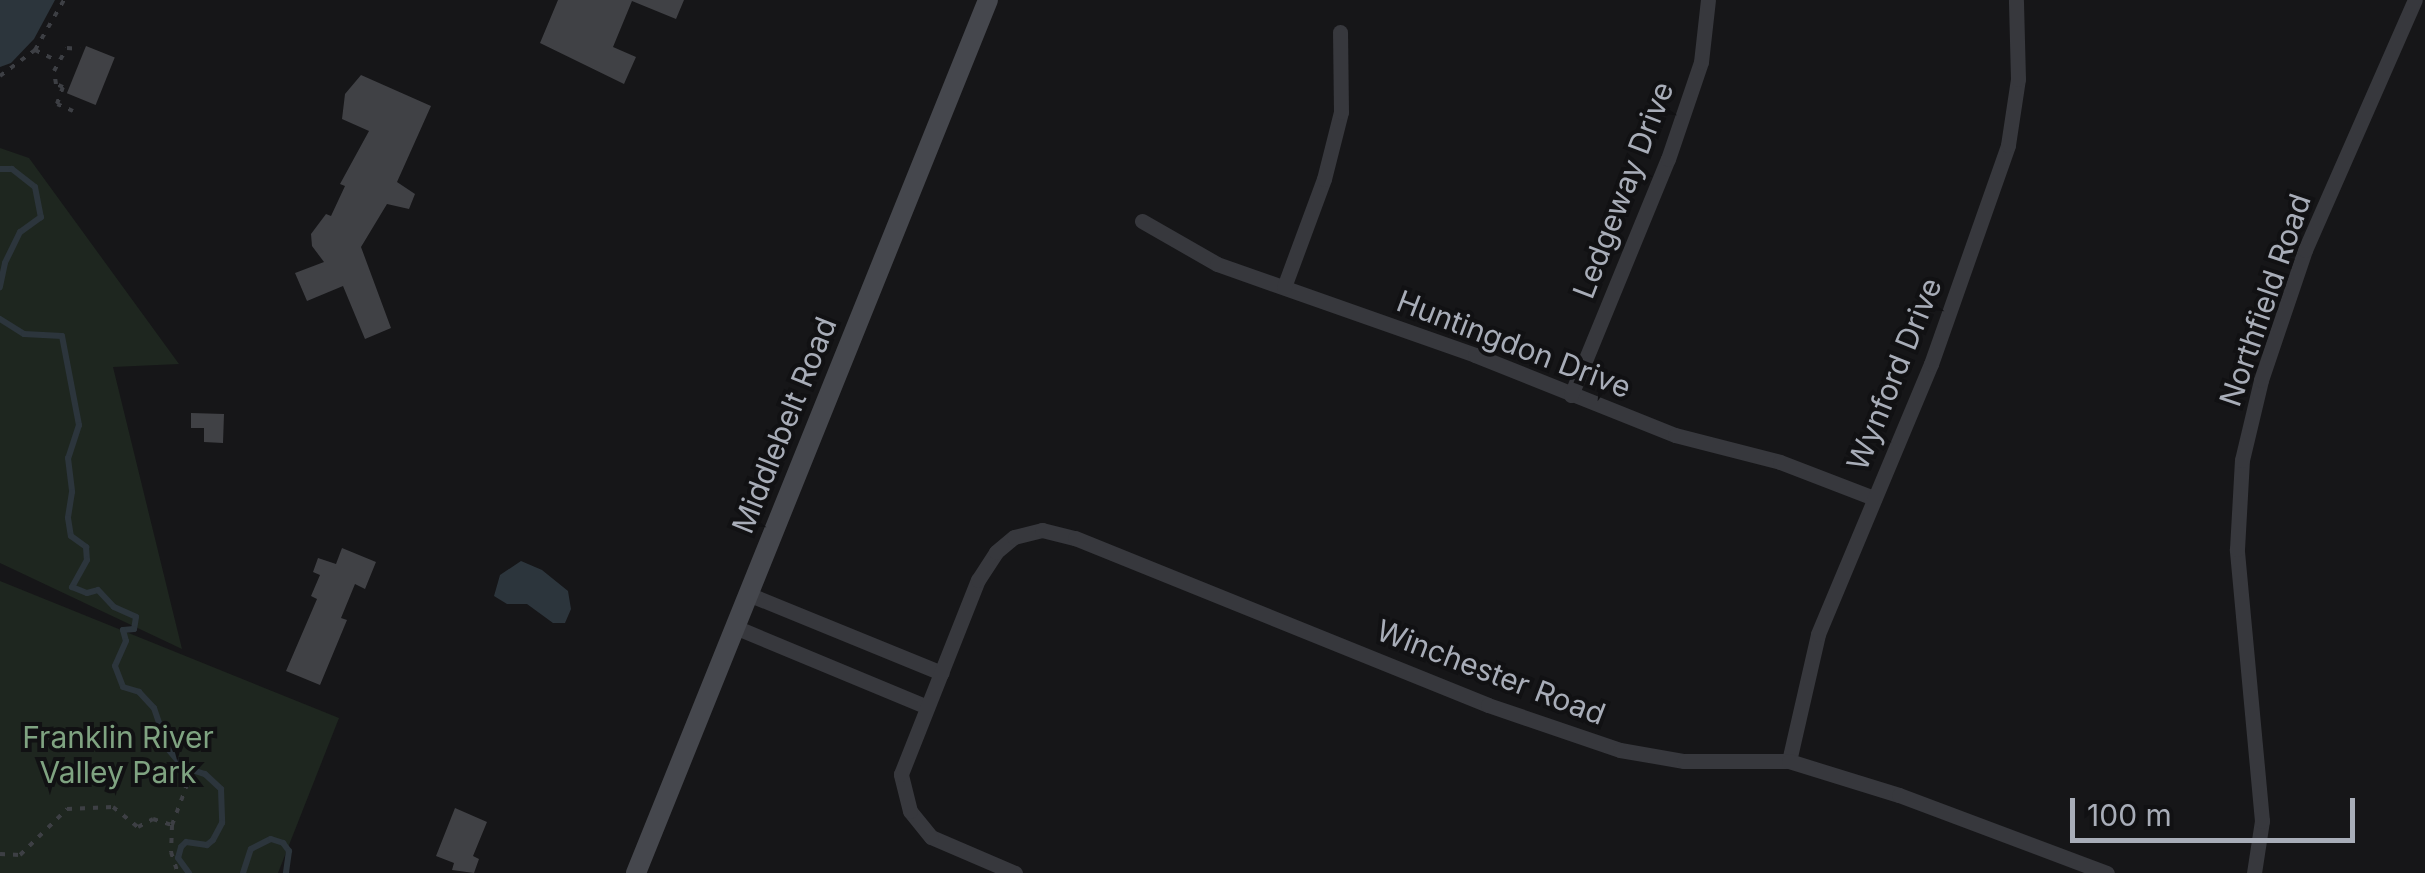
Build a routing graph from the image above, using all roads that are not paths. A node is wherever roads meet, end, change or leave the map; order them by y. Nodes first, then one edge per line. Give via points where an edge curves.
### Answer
1 (988, 0) edge
2 (1708, 0) edge
3 (2016, 0) edge
4 (2416, 0) edge
5 (1340, 32) dead end
6 (1142, 221) dead end
7 (1284, 287) junction
8 (1572, 394) junction
9 (1874, 498) junction
10 (748, 594) junction
11 (735, 627) junction
12 (942, 673) junction
13 (927, 706) junction
14 (1790, 761) junction
15 (636, 873) edge
16 (1015, 873) edge
17 (2107, 873) edge
18 (2254, 873) edge

1 - 10 street, Middlebelt Road
2 - 8 street, Ledgeway Drive via 1701,62 1668,159
3 - 9 street, Wynford Drive via 2018,79 2008,145
4 - 18 street, Northfield Road via 2306,250 2261,380 2242,460 2237,548 2262,821
5 - 7 street via 1341,112
6 - 7 street, Huntingdon Drive via 1217,264
7 - 8 street, Huntingdon Drive
8 - 9 street, Huntingdon Drive via 1675,435 1780,462
9 - 14 street, Wynford Drive via 1818,634
10 - 11 street, Middlebelt Road
10 - 12 street
11 - 13 street
11 - 15 street, Middlebelt Road
12 - 13 street, Winchester Road
12 - 14 street, Winchester Road via 978,580 996,552 1014,537 1042,530 1620,750 1684,761
13 - 16 street, Winchester Road via 901,774 910,812 951,849
14 - 17 street, Winchester Road

